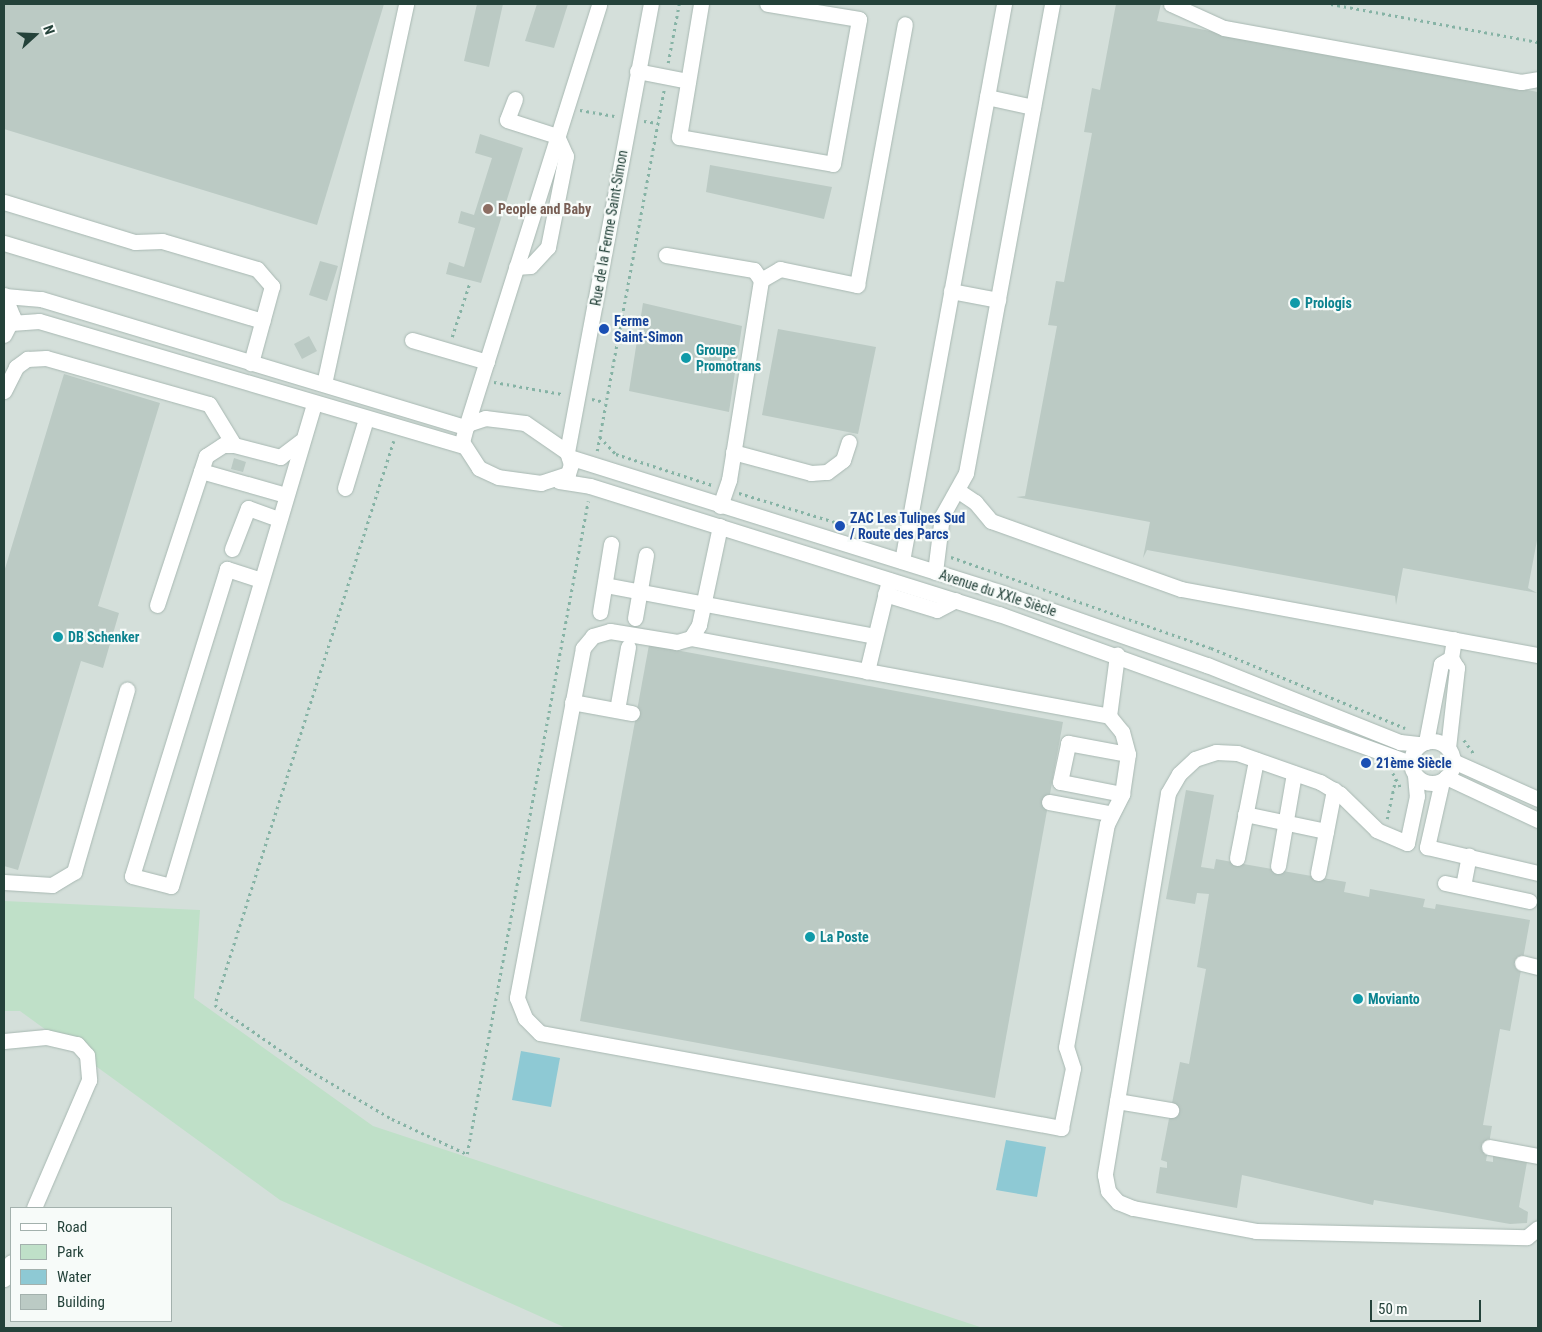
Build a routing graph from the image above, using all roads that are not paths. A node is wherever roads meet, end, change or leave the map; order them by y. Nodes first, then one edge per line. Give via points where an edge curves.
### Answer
1 (406, 4) edge
2 (599, 4) edge
3 (651, 4) edge
4 (702, 4) edge
5 (767, 4) edge
6 (1004, 4) edge
7 (1052, 4) edge
8 (1171, 4) edge
9 (905, 24) dead end
10 (637, 71) junction
11 (1538, 79) edge
12 (688, 81) junction
13 (987, 98) junction
14 (515, 99) dead end
15 (1033, 107) junction
16 (557, 136) junction
17 (4, 202) edge
18 (4, 243) edge
19 (666, 255) dead end
20 (516, 267) junction
21 (761, 280) junction
22 (951, 291) junction
23 (5, 296) edge
24 (998, 300) junction
25 (262, 321) junction
26 (8, 329) edge
27 (412, 340) dead end
28 (487, 362) junction
29 (250, 363) junction
30 (324, 384) junction
31 (4, 391) edge
32 (314, 404) junction
33 (366, 419) junction
34 (466, 425) junction
35 (303, 438) junction
36 (849, 442) dead end
37 (234, 445) junction
38 (463, 446) junction
39 (733, 452) junction
40 (568, 454) junction
41 (201, 471) junction
42 (559, 480) junction
43 (345, 488) dead end
44 (957, 490) junction
45 (286, 495) junction
46 (720, 506) junction
47 (280, 519) junction
48 (720, 526) junction
49 (611, 544) dead end
50 (232, 549) dead end
51 (646, 555) dead end
52 (902, 561) junction
53 (935, 572) junction
54 (261, 580) junction
55 (604, 585) junction
56 (887, 587) junction
57 (640, 591) junction
58 (703, 604) junction
59 (158, 605) dead end
60 (600, 612) dead end
61 (635, 618) dead end
62 (874, 636) junction
63 (691, 638) junction
64 (1454, 639) junction
65 (628, 646) dead end
66 (1538, 654) edge
67 (1117, 655) junction
68 (1451, 658) junction
69 (867, 670) junction
70 (127, 690) dead end
71 (572, 702) junction
72 (617, 710) junction
73 (632, 713) dead end
74 (1109, 716) junction
75 (1425, 740) junction
76 (1128, 754) junction
77 (1450, 755) junction
78 (1256, 760) junction
79 (1412, 769) junction
80 (1294, 773) junction
81 (1444, 779) junction
82 (1334, 790) junction
83 (1122, 794) junction
84 (1538, 799) edge
85 (1049, 802) dead end
86 (1109, 813) junction
87 (1245, 814) junction
88 (1538, 820) edge
89 (1285, 823) junction
90 (1326, 831) junction
91 (1407, 843) junction
92 (1427, 847) junction
93 (1469, 856) junction
94 (1237, 858) dead end
95 (1278, 866) dead end
96 (1318, 873) dead end
97 (1538, 873) edge
98 (4, 882) edge
99 (1445, 884) dead end
100 (1463, 886) junction
101 (1529, 901) dead end
102 (1522, 963) dead end
103 (1538, 966) edge
104 (4, 1041) edge
105 (1117, 1102) junction
106 (1171, 1110) dead end
107 (1489, 1147) dead end
108 (1538, 1156) edge
109 (34, 1207) edge
110 (1538, 1228) edge
111 (10, 1264) edge
112 (4, 1279) edge

1 - 30 street
2 - 16 street
3 - 10 street, Rue de la Ferme Saint-Simon
4 - 12 street
5 - 12 street via 860,19 833,164 679,137
6 - 13 street
7 - 15 street
8 - 11 street via 1224,28 1521,82
9 - 21 street via 857,285 780,269
10 - 12 street
10 - 40 street, Rue de la Ferme Saint-Simon
13 - 15 street
13 - 22 street
14 - 16 street via 507,120
15 - 24 street
16 - 20 street
16 - 20 street via 566,156 548,247 530,266
17 - 25 street via 135,242 162,241 257,269 272,286
18 - 25 street
19 - 21 street via 754,270
20 - 28 street
21 - 39 street
22 - 24 street
22 - 52 street
23 - 26 street via 12,308
23 - 29 street via 41,300
24 - 44 street via 966,474
25 - 29 street
26 - 32 street via 39,321
27 - 28 street
28 - 34 street
29 - 30 street
30 - 34 street
31 - 37 street via 16,366 27,359 46,358 209,404 221,417
32 - 33 street
32 - 35 street
33 - 38 street
33 - 43 street
34 - 38 street
34 - 40 street, Avenue du XXIe Siècle via 485,418 524,422
35 - 37 street via 280,457
35 - 45 street
36 - 39 street via 843,460 827,472 811,473
37 - 41 street via 212,451
38 - 42 street, Avenue du XXIe Siècle via 479,468 498,477 522,483
39 - 46 street
40 - 42 street, Rue de la Ferme Saint-Simon via 568,474
40 - 46 street, Avenue du XXIe Siècle
41 - 45 street
41 - 59 street
42 - 48 street, Avenue du XXIe Siècle via 590,486
44 - 53 street via 942,516
44 - 64 street via 975,502 991,520 1182,589
45 - 47 street
46 - 52 street, Avenue du XXIe Siècle
47 - 50 street via 248,508
47 - 54 street
48 - 56 street, Avenue du XXIe Siècle
48 - 58 street
49 - 55 street
51 - 57 street
52 - 53 street, Avenue du XXIe Siècle
53 - 75 street, Avenue du XXIe Siècle via 1207,665 1400,742
54 - 54 street via 170,886 132,876 227,569
55 - 57 street
55 - 60 street
56 - 62 street
56 - 67 street, Avenue du XXIe Siècle via 956,600
57 - 58 street
57 - 61 street
58 - 62 street
58 - 63 street
62 - 69 street
63 - 69 street
63 - 71 street via 677,642 610,631 593,636 583,648
64 - 66 street
64 - 68 street
65 - 72 street
67 - 74 street
67 - 79 street, Avenue du XXIe Siècle
68 - 75 street via 1441,664
68 - 77 street via 1458,668 1447,729
69 - 74 street
70 - 98 street via 74,872 52,885
71 - 72 street
71 - 86 street via 517,998 525,1018 540,1033 1061,1128 1073,1068 1066,1047
72 - 73 street
74 - 76 street via 1122,732
75 - 77 street, Avenue du XXIe Siècle
75 - 79 street
76 - 83 street
76 - 83 street via 1068,743 1060,782
77 - 81 street
77 - 84 street
78 - 80 street
78 - 87 street
78 - 105 street via 1216,752 1195,759 1179,774 1168,793
79 - 81 street, Avenue du XXIe Siècle via 1430,783
79 - 91 street via 1417,796
80 - 82 street
80 - 89 street
81 - 88 street
81 - 92 street
82 - 90 street
82 - 91 street via 1384,833
83 - 86 street
85 - 86 street
87 - 89 street
87 - 94 street
89 - 90 street
89 - 95 street
90 - 96 street
91 - 92 street
92 - 93 street
93 - 97 street
93 - 100 street
99 - 100 street
100 - 101 street
102 - 103 street
104 - 109 street via 46,1037 78,1044 87,1055 89,1080
105 - 106 street
105 - 110 street via 1105,1175 1113,1196 1133,1208 1256,1231 1527,1237
107 - 108 street
111 - 112 street

